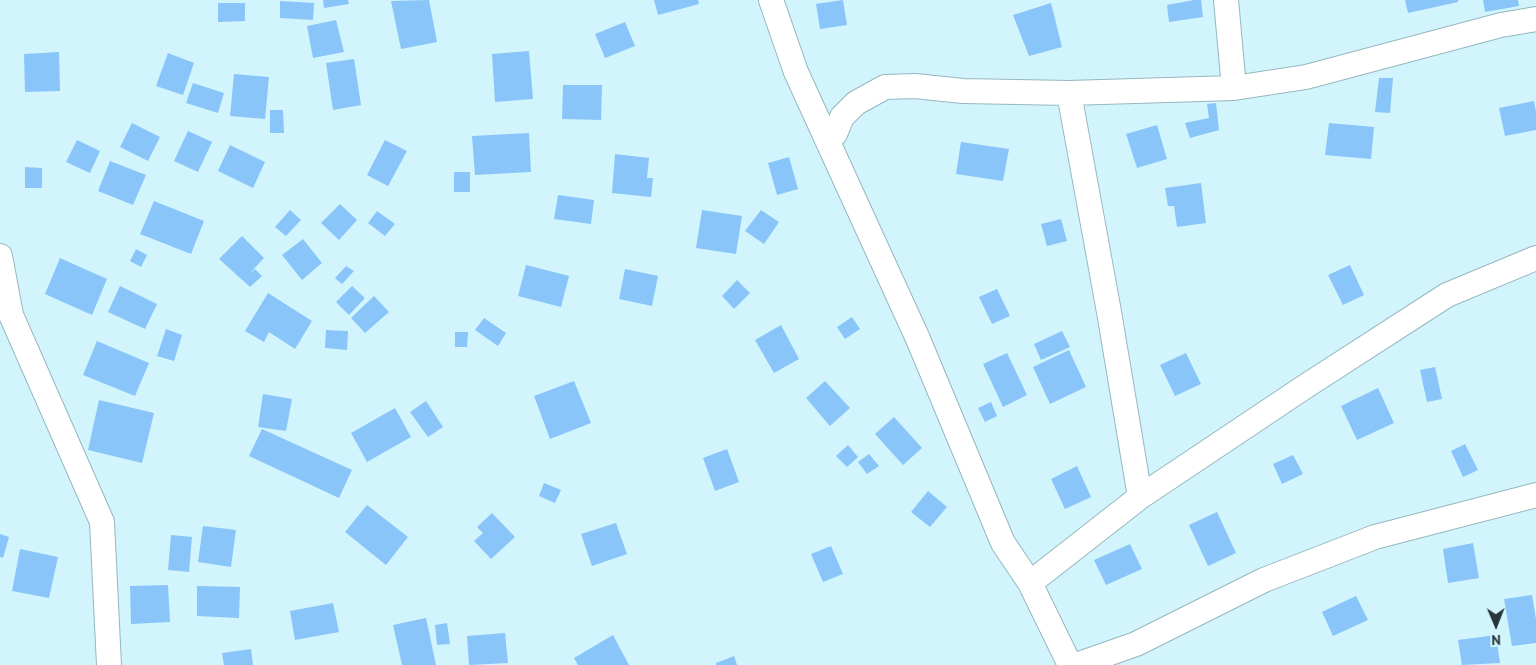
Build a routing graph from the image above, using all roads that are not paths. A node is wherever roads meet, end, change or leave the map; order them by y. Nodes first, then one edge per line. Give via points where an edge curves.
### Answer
1 (771, 0) edge
2 (1226, 0) edge
3 (1536, 19) edge
4 (1234, 88) junction
5 (1069, 94) junction
6 (826, 140) junction
7 (0, 256) edge
8 (1536, 258) edge
9 (1536, 495) edge
10 (1140, 496) junction
11 (1030, 583) junction
12 (110, 665) edge
13 (1070, 665) edge
14 (1076, 665) edge

1 - 6 street via 796,72
2 - 4 street
3 - 4 street via 1501,25 1306,77
4 - 5 street
5 - 6 street via 963,91 915,86 885,88 856,103 842,117 835,134
5 - 10 street
6 - 11 street via 918,339 1003,543
7 - 12 street via 11,315 102,522
8 - 10 street via 1447,295
9 - 14 street via 1375,537 1264,580 1136,644
10 - 11 street
11 - 13 street

